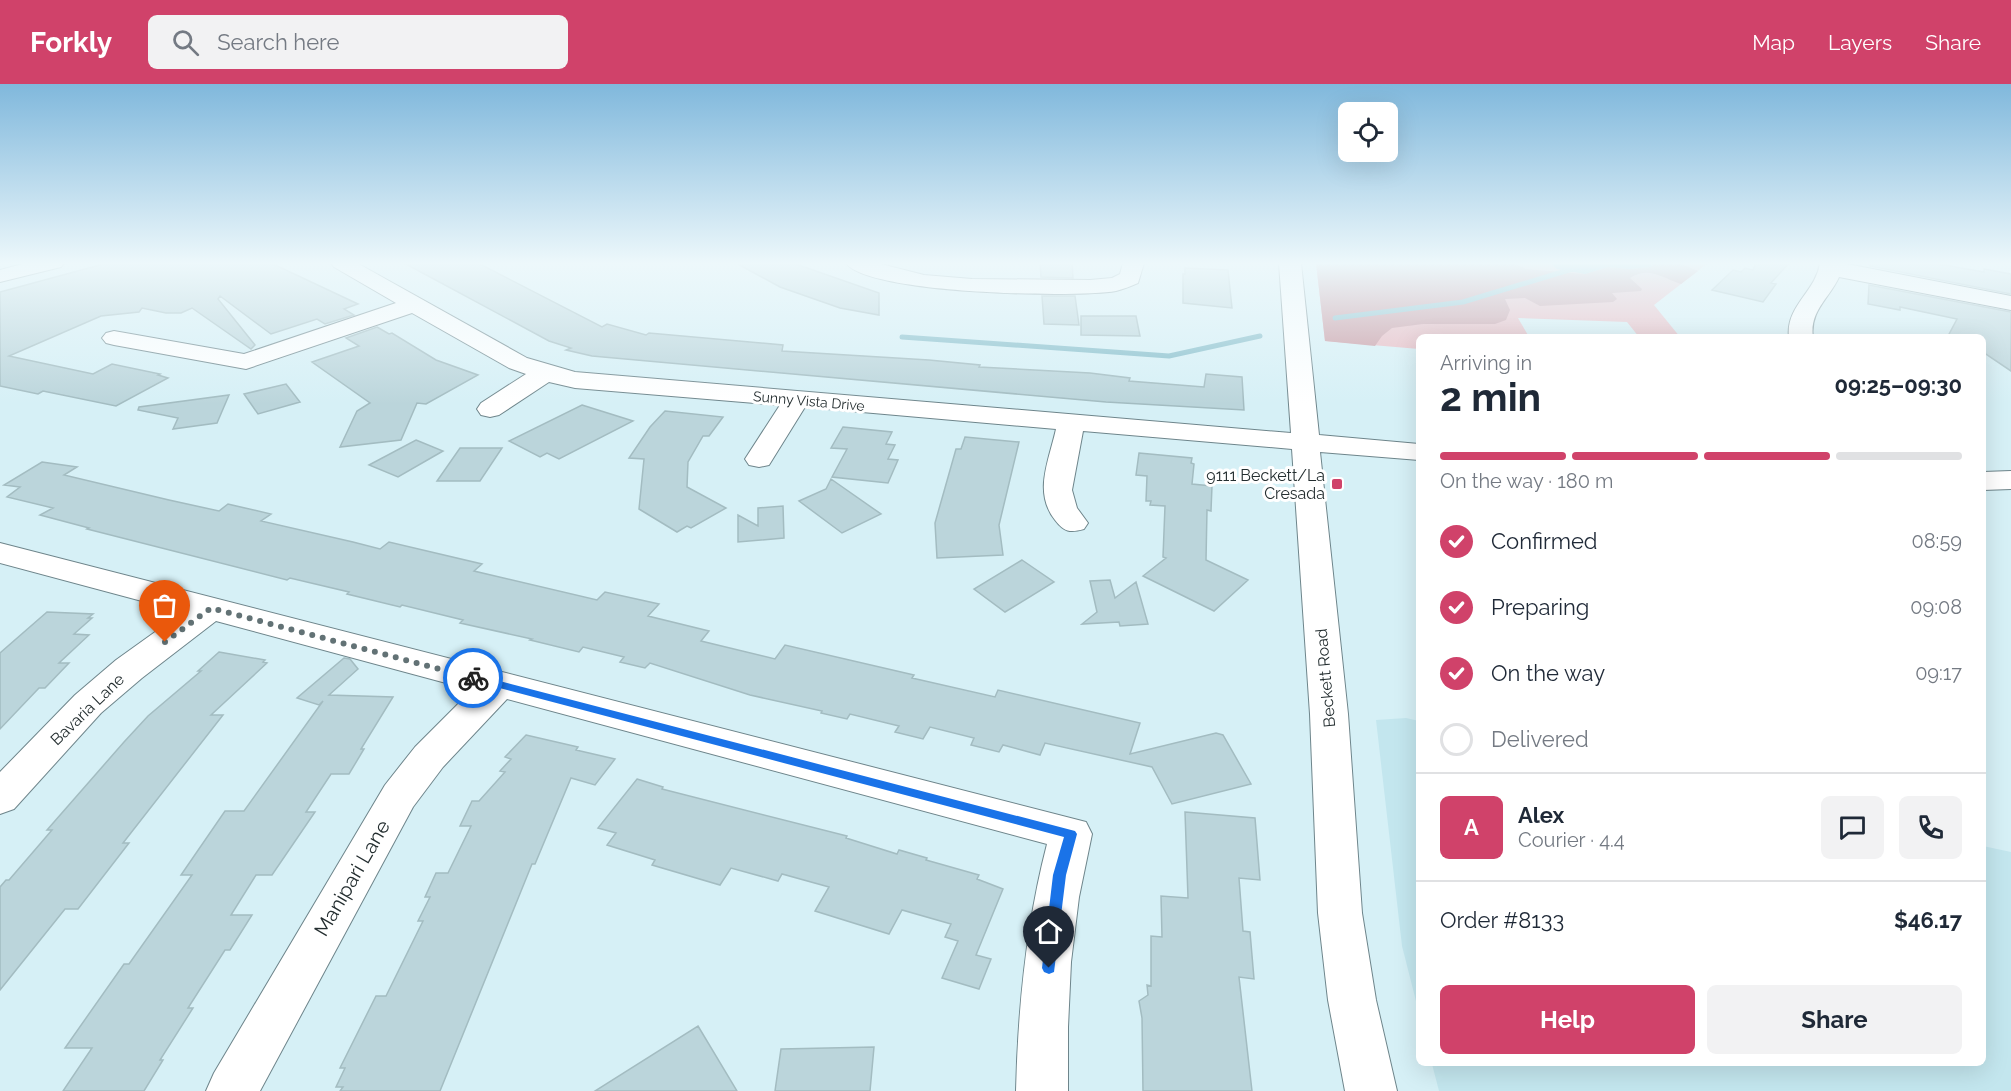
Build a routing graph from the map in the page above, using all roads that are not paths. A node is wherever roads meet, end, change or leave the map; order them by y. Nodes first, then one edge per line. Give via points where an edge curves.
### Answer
1 (395, 310) edge
2 (423, 310) edge
3 (1294, 310) edge
4 (1803, 310) edge
5 (1800, 334) edge
6 (114, 338) dead end
7 (545, 373) junction
8 (795, 400) junction
9 (490, 409) dead end
10 (1071, 423) junction
11 (1305, 443) junction
12 (1416, 452) edge
13 (759, 459) dead end
14 (2011, 480) edge
15 (1986, 481) edge
16 (1073, 524) dead end
17 (0, 553) edge
18 (211, 608) junction
19 (499, 685) junction
20 (0, 798) edge
21 (232, 1091) edge
22 (1042, 1091) edge
23 (1371, 1091) edge

1 - 6 street via 246,362
2 - 7 street, Sunny Vista Drive via 518,363
3 - 11 street, Beckett Road
4 - 5 street
7 - 8 street, Sunny Vista Drive via 601,384
7 - 9 street
8 - 10 street, Sunny Vista Drive
8 - 13 street
10 - 11 street, Sunny Vista Drive
10 - 16 street via 1057,490 1062,509
11 - 12 street, Sunny Vista Drive
11 - 23 street, Beckett Road via 1329,714 1340,913 1352,1000
14 - 15 street
17 - 18 street
18 - 19 street
18 - 20 street, Bavaria Lane via 88,704
19 - 21 street, Manipari Lane via 429,757 399,796
19 - 22 street via 1071,834 1060,875 1053,929

